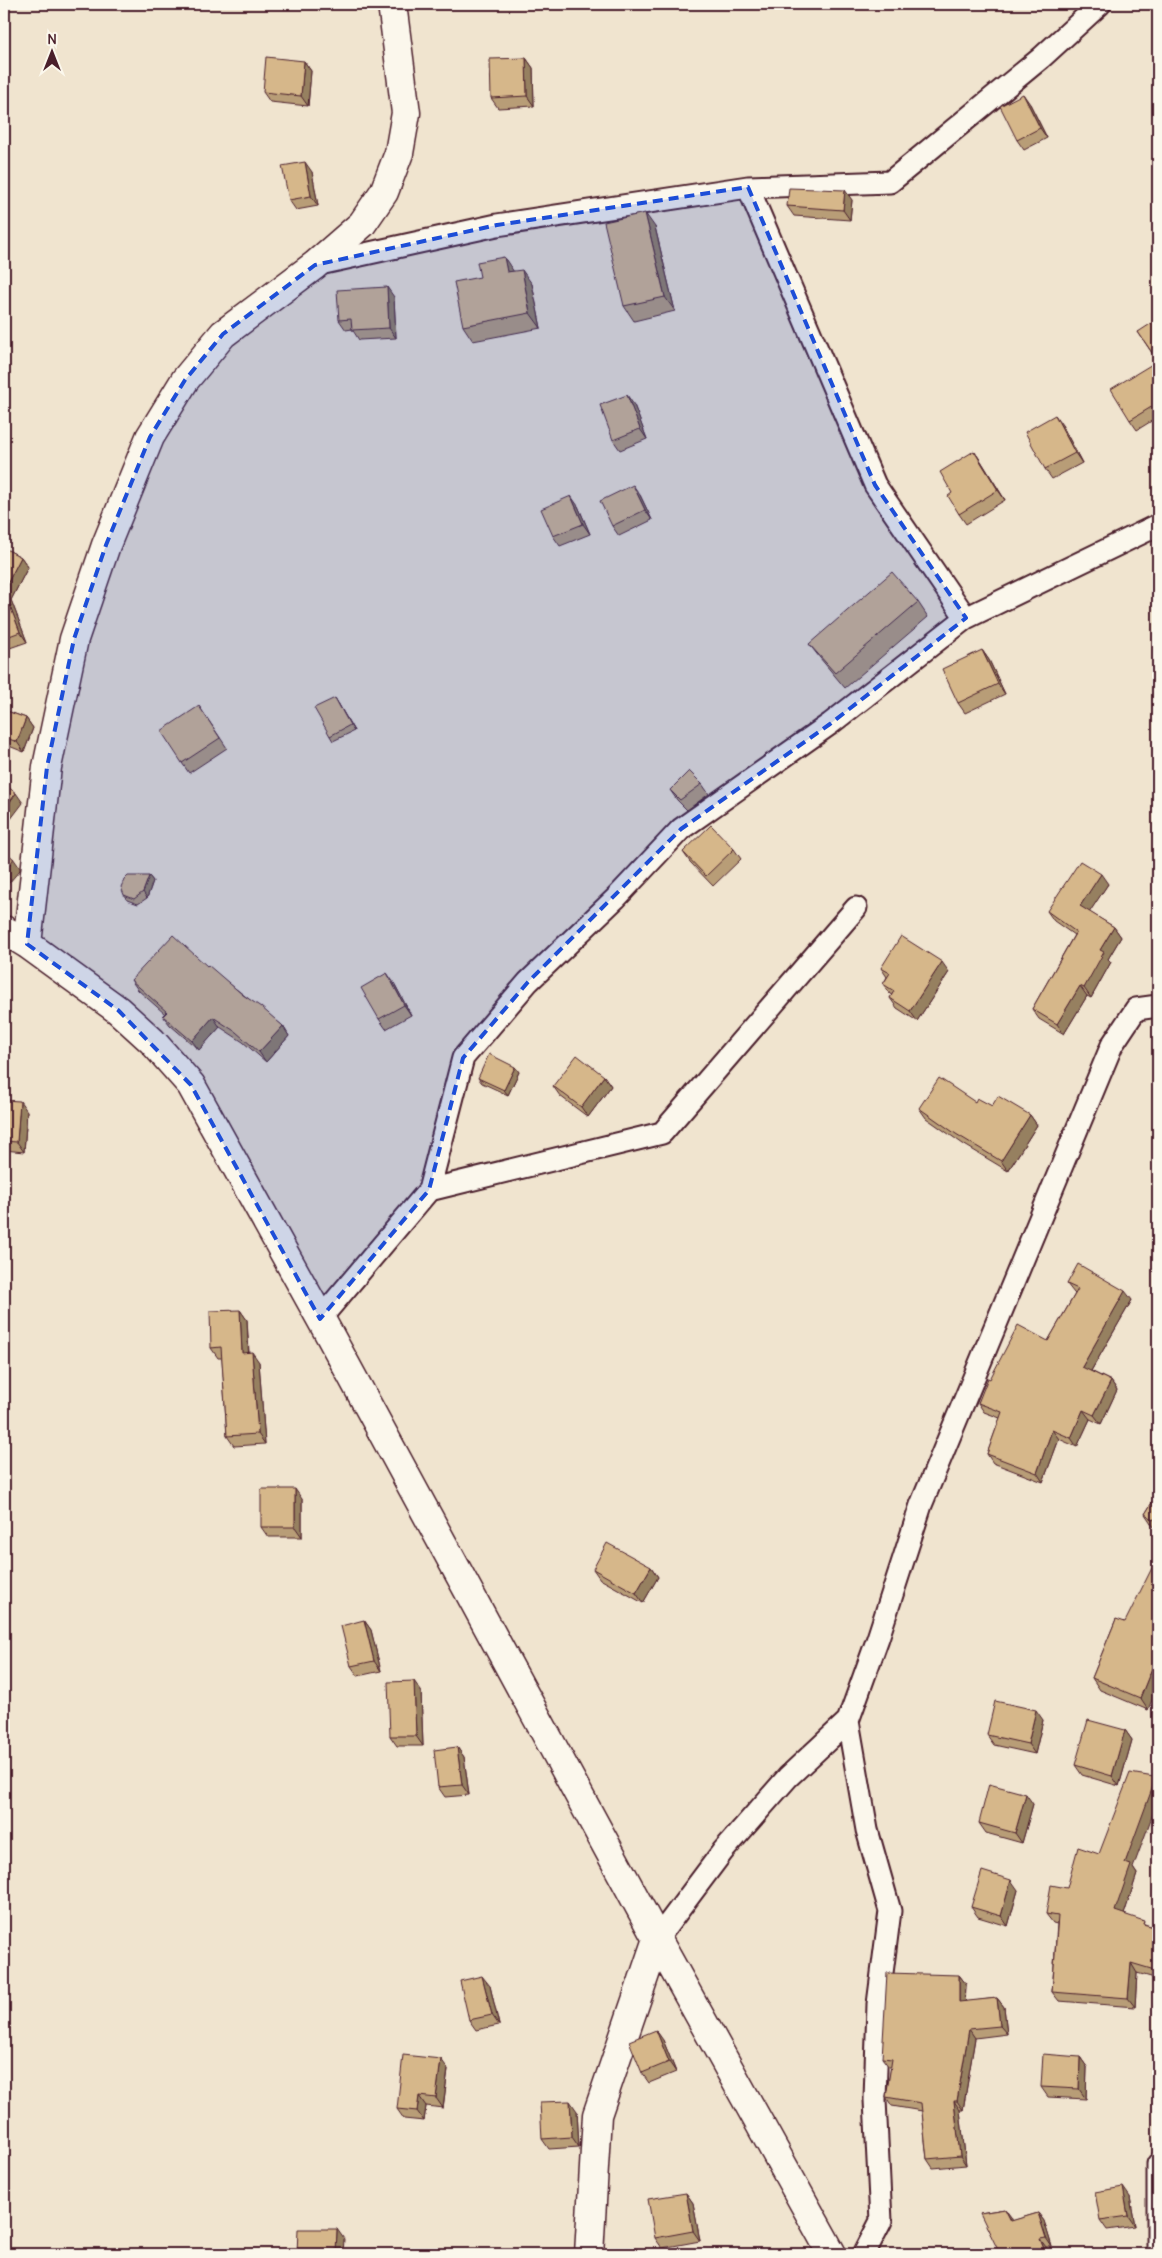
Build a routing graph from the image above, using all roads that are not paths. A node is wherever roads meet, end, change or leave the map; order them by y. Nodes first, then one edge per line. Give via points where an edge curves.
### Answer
1 (392, 4) edge
2 (1100, 4) edge
3 (748, 187) junction
4 (315, 265) junction
5 (1158, 525) edge
6 (966, 618) junction
7 (856, 908) dead end
8 (4, 930) edge
9 (27, 944) junction
10 (1158, 1006) edge
11 (429, 1190) junction
12 (320, 1318) junction
13 (848, 1721) junction
14 (657, 1939) junction
15 (1158, 2164) edge
16 (588, 2254) edge
17 (832, 2254) edge
18 (864, 2254) edge
19 (1158, 2254) edge

1 - 4 main road via 406,113 399,152 384,192 362,224
2 - 3 street via 1041,58 890,182
3 - 4 street via 497,225
3 - 6 street via 875,485
4 - 9 main road via 224,334 185,380 150,436 106,545 74,639 47,767
5 - 6 street
6 - 11 street via 830,724 681,829 616,898 528,982 463,1058
7 - 11 street via 662,1133
8 - 9 main road
9 - 12 main road via 118,1010 191,1084
10 - 13 street via 1136,1009 1112,1044 922,1505
11 - 12 street
12 - 14 main road
13 - 14 street via 788,1777 723,1851
13 - 18 street via 867,1830 890,1911 878,2004 875,2100 881,2220
14 - 16 main road via 596,2115
14 - 17 main road
15 - 19 street

